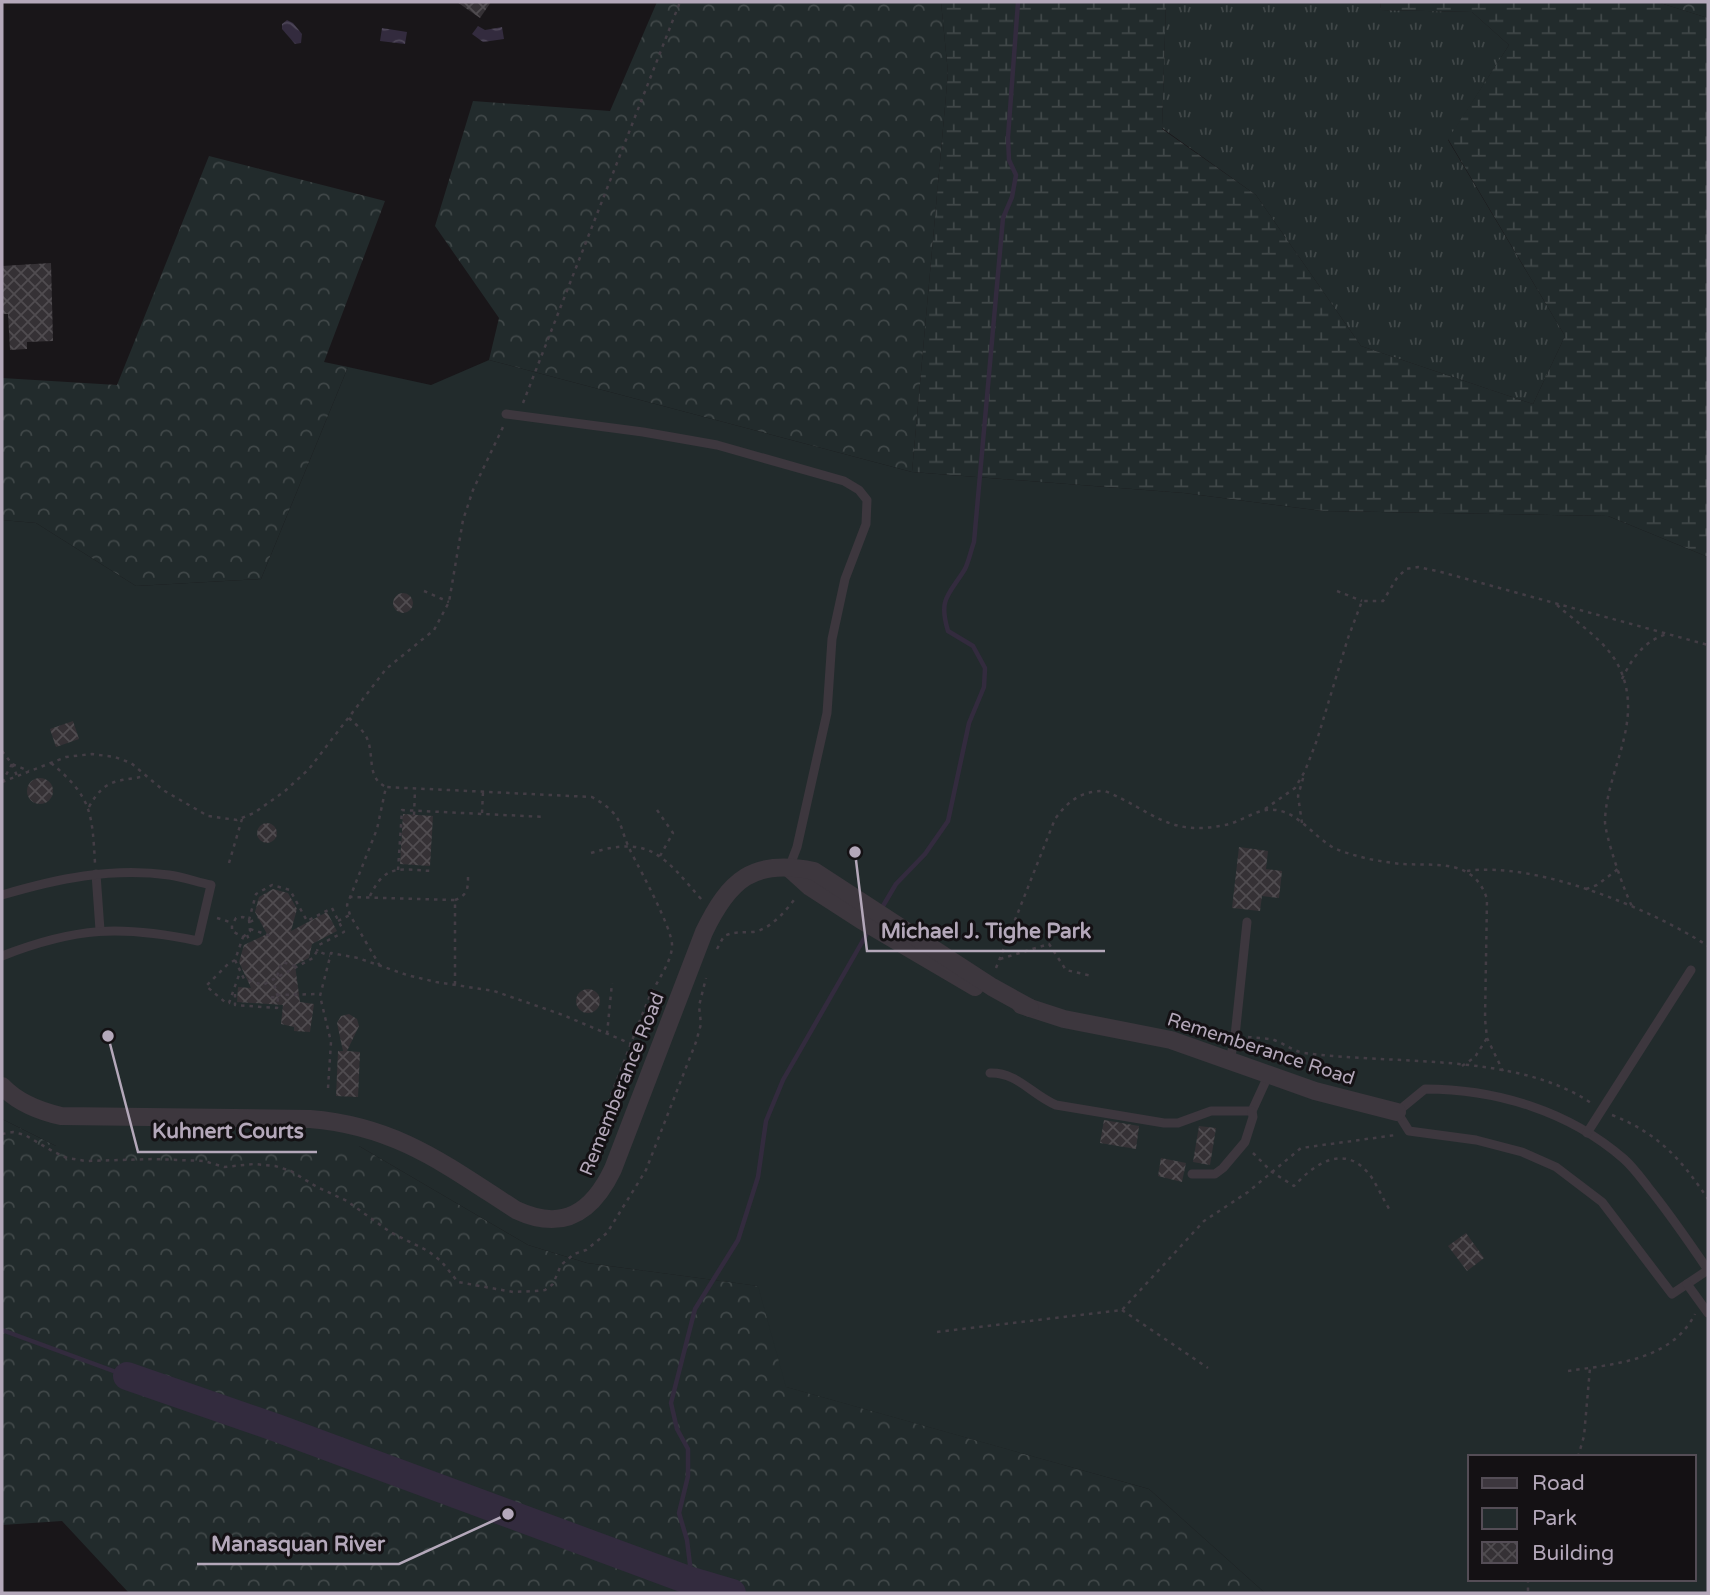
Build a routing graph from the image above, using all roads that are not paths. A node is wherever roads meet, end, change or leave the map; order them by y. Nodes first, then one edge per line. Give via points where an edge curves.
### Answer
1 (506, 414) road end
2 (789, 868) junction
3 (96, 874) junction
4 (2, 895) edge
5 (865, 913) junction
6 (1247, 922) dead end
7 (887, 927) junction
8 (100, 930) junction
9 (2, 956) edge
10 (1692, 970) dead end
11 (1030, 1008) junction
12 (1230, 1060) junction
13 (990, 1073) dead end
14 (1269, 1074) junction
15 (2, 1086) edge
16 (1252, 1111) junction
17 (1397, 1112) junction
18 (1587, 1133) junction
19 (1192, 1174) dead end
20 (1687, 1284) junction
21 (1708, 1313) edge

1 - 2 lane via 717,445 844,481 867,500 866,524 845,579 831,639 827,713
2 - 5 street, Rememberance Road via 806,883
2 - 5 street, Rememberance Road via 814,872
2 - 15 street, Rememberance Road via 744,877 725,893 713,912 603,1191 571,1216 531,1217 418,1147 351,1124 310,1119 69,1117 22,1102
3 - 4 lane
3 - 8 lane
3 - 8 lane via 169,875 211,885 198,941 141,931
5 - 7 street, Rememberance Road
6 - 12 lane
7 - 11 street, Rememberance Road
7 - 11 street, Rememberance Road via 963,981
8 - 9 lane via 70,934
10 - 18 lane
11 - 12 street, Rememberance Road via 1171,1040
12 - 14 street, Rememberance Road
13 - 16 lane via 1016,1078 1056,1105 1164,1123 1211,1111
14 - 16 lane
14 - 17 street, Rememberance Road
16 - 19 lane via 1245,1142 1215,1174
17 - 18 lane via 1425,1089 1452,1089 1502,1097 1546,1111
17 - 20 lane via 1409,1131 1476,1140 1556,1167 1602,1202 1672,1294
18 - 20 lane via 1625,1159 1708,1270
20 - 21 lane

